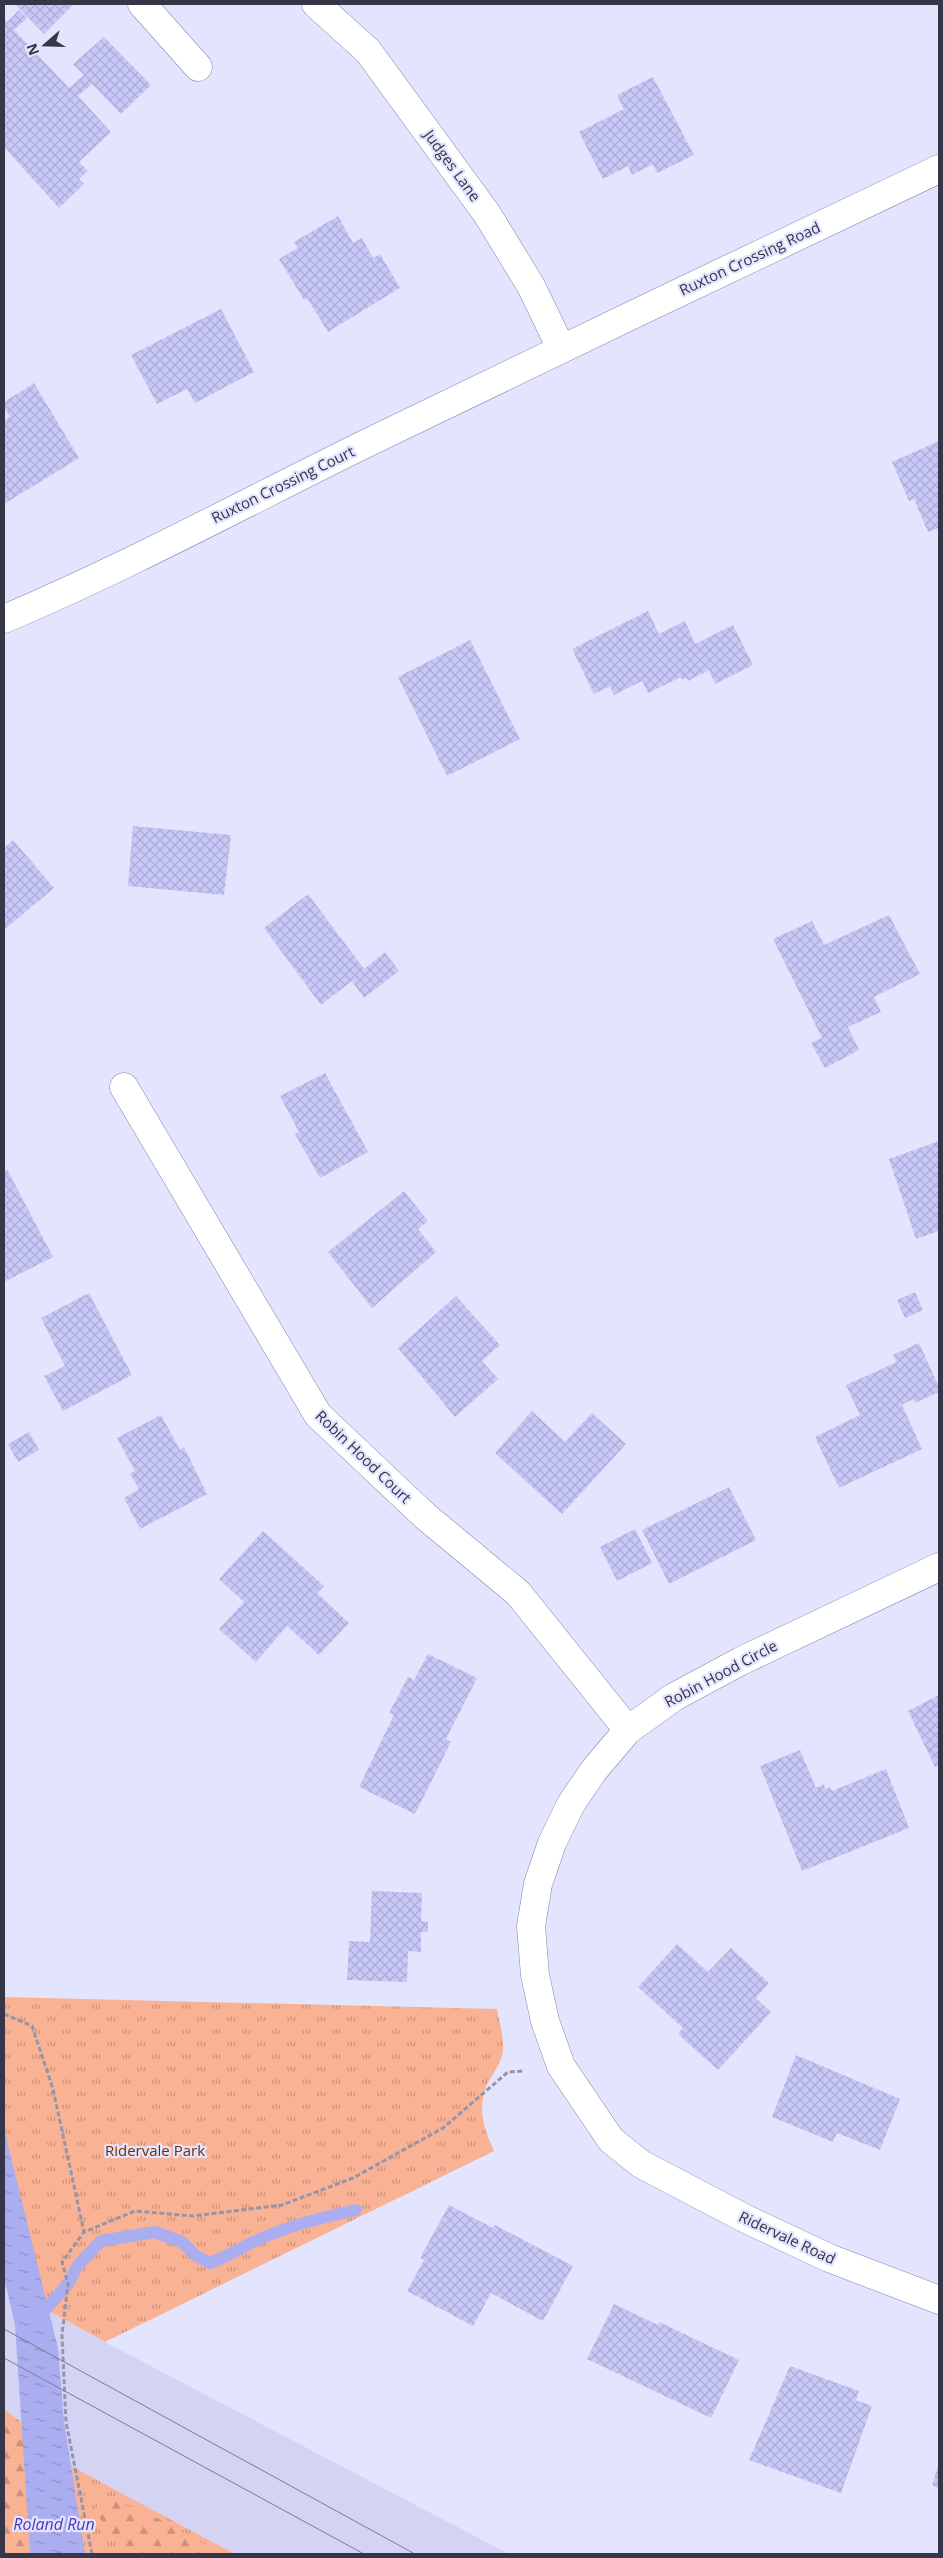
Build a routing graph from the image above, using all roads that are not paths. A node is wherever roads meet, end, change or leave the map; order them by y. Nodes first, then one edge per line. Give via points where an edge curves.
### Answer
1 (142, 4) edge
2 (316, 4) edge
3 (198, 67) dead end
4 (939, 169) edge
5 (561, 348) junction
6 (4, 619) edge
7 (124, 1087) dead end
8 (939, 1567) edge
9 (628, 1730) junction
10 (641, 2164) joint
11 (939, 2300) edge

1 - 3 street
2 - 5 street, Judges Lane via 368,51 482,206 531,286
4 - 5 street, Ruxton Crossing Road
5 - 6 street, Ruxton Crossing Court via 83,586
7 - 9 street, Robin Hood Court via 318,1415 425,1516 518,1593
8 - 9 street, Robin Hood Circle via 741,1661 674,1697
9 - 10 street, Robin Hood Circle via 594,1770 571,1804 552,1843 538,1884 532,1926 535,1975 545,2021 561,2066 611,2140
10 - 11 street, Ridervale Road via 829,2258

